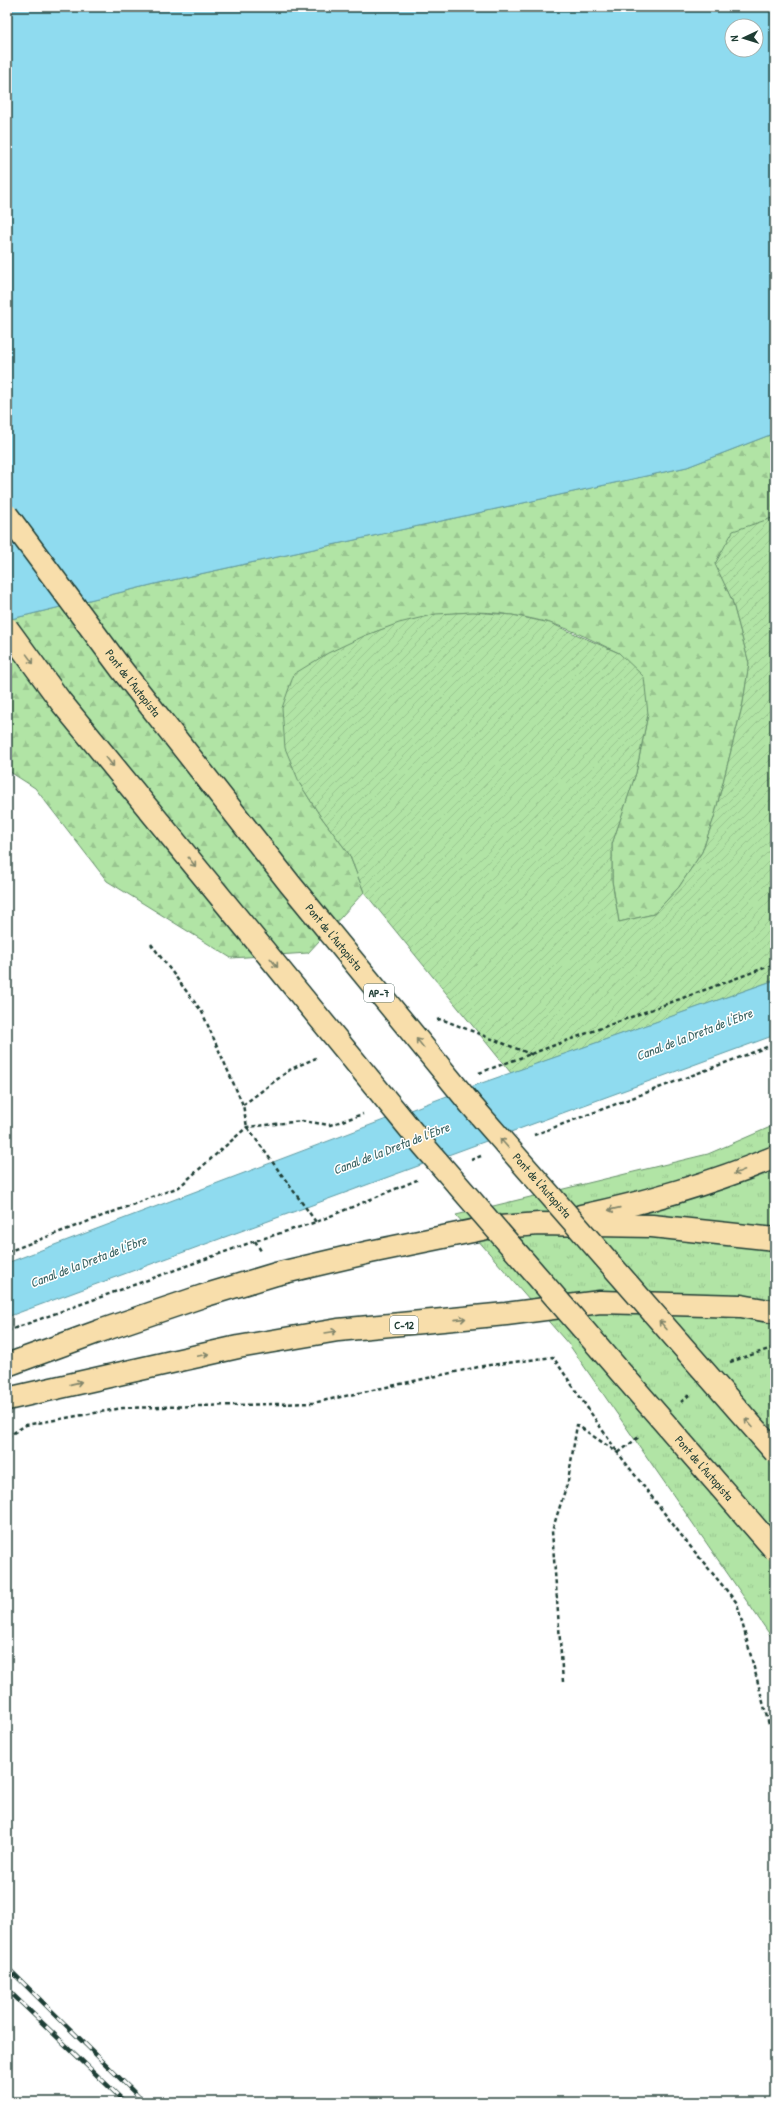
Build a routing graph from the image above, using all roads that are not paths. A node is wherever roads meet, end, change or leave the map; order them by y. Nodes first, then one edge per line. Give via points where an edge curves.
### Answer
1 (7, 515) edge
2 (7, 628) edge
3 (775, 1157) edge
4 (539, 1224) junction
5 (775, 1239) edge
6 (775, 1312) edge
7 (7, 1365) edge
8 (7, 1399) edge
9 (775, 1452) edge
10 (775, 1550) edge

9 -> 1 main road, Pont de l'Autopista / AP-7, bridge via 456,1088 146,702
2 -> 10 main road, Pont de l'Autopista, bridge via 61,702 424,1146
3 -> 4 main road via 687,1190
4 - 5 main road via 652,1226
4 - 7 main road via 487,1228 282,1273 203,1296
8 -> 6 main road, C-12 via 238,1347 338,1330 490,1316 600,1302 741,1306

